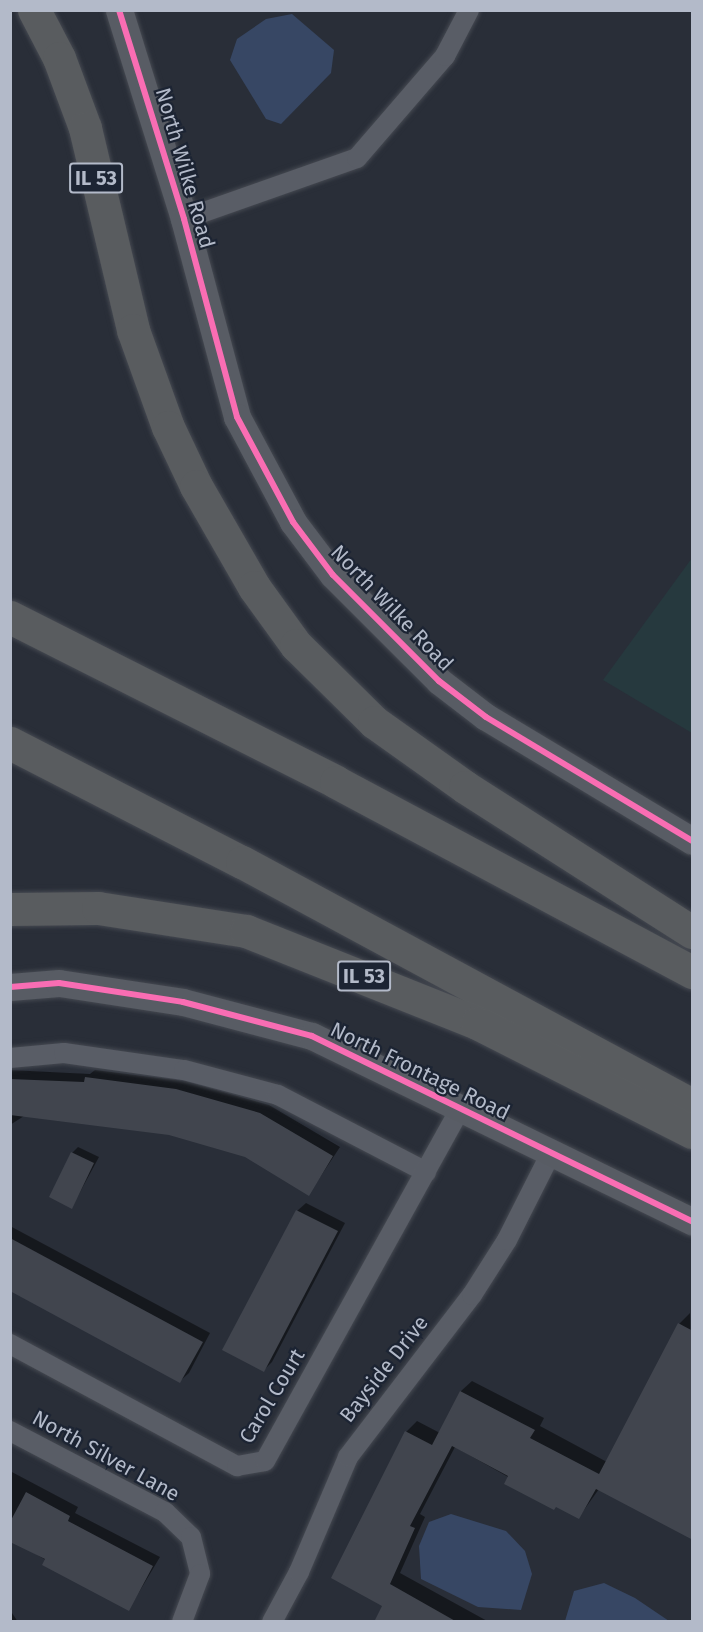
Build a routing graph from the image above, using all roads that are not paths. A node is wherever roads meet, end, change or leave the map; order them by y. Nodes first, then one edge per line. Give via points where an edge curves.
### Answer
1 (34, 10) edge
2 (119, 10) edge
3 (469, 10) edge
4 (184, 219) junction
5 (10, 617) edge
6 (10, 743) edge
7 (693, 841) edge
8 (10, 909) edge
9 (693, 932) edge
10 (693, 972) edge
11 (10, 987) edge
12 (10, 1058) edge
13 (693, 1105) edge
14 (461, 1108) junction
15 (693, 1132) edge
16 (550, 1155) junction
17 (426, 1172) junction
18 (693, 1221) edge
19 (10, 1344) edge
20 (10, 1431) edge
21 (182, 1622) edge
22 (273, 1622) edge

1 - 9 highway, IL 53 via 59,58 85,128 133,330 168,427 196,486 254,587 296,645 374,722 465,787
2 - 4 street, North Wilke Road
3 - 4 street via 445,56 357,158
4 - 7 street, North Wilke Road via 237,417 293,522 333,575 439,681 486,717
5 - 10 highway via 315,771
6 - 13 highway via 253,867
8 - 15 highway, IL 53 via 98,908 246,931 477,1023
11 - 14 street, North Frontage Road via 59,983 183,1002 312,1036
12 - 17 street via 64,1053 184,1070 278,1095
14 - 16 street, North Frontage Road
14 - 17 street, Carol Court
16 - 18 street, North Frontage Road
16 - 22 street, Bayside Drive via 507,1240 472,1295 348,1457
17 - 19 street, Carol Court via 265,1461 237,1466
20 - 21 street, North Silver Lane via 165,1512 191,1537 200,1574

